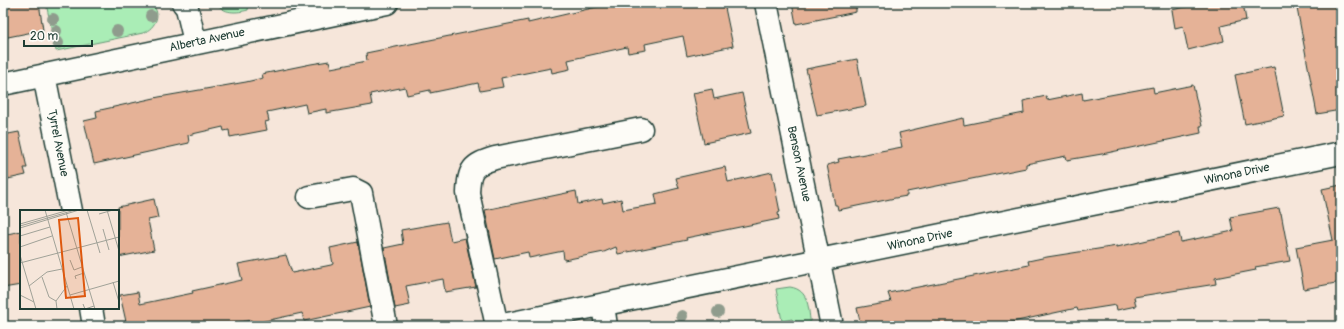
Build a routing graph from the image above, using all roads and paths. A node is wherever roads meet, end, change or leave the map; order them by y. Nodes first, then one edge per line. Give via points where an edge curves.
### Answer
1 (183, 3) edge
2 (387, 3) edge
3 (766, 3) edge
4 (195, 42) junction
5 (44, 75) junction
6 (3, 84) edge
7 (641, 129) dead end
8 (1341, 153) edge
9 (310, 197) dead end
10 (71, 210) edge
11 (819, 260) junction
12 (91, 309) edge
13 (605, 316) edge
14 (94, 326) edge
15 (386, 326) edge
16 (498, 326) edge
17 (832, 326) edge

1 - 4 street via 187,8
2 - 4 street, Alberta Avenue
3 - 11 street, Benson Avenue
4 - 5 street, Alberta Avenue
5 - 6 street, Alberta Avenue
5 - 10 street, Tyrrel Avenue
7 - 16 street via 495,158 479,163 469,175 468,193
8 - 11 street, Winona Drive
9 - 15 street via 353,189 360,193
11 - 13 street, Winona Drive
11 - 17 street, Benson Avenue
12 - 14 street
13 - 16 street, Winona Drive

